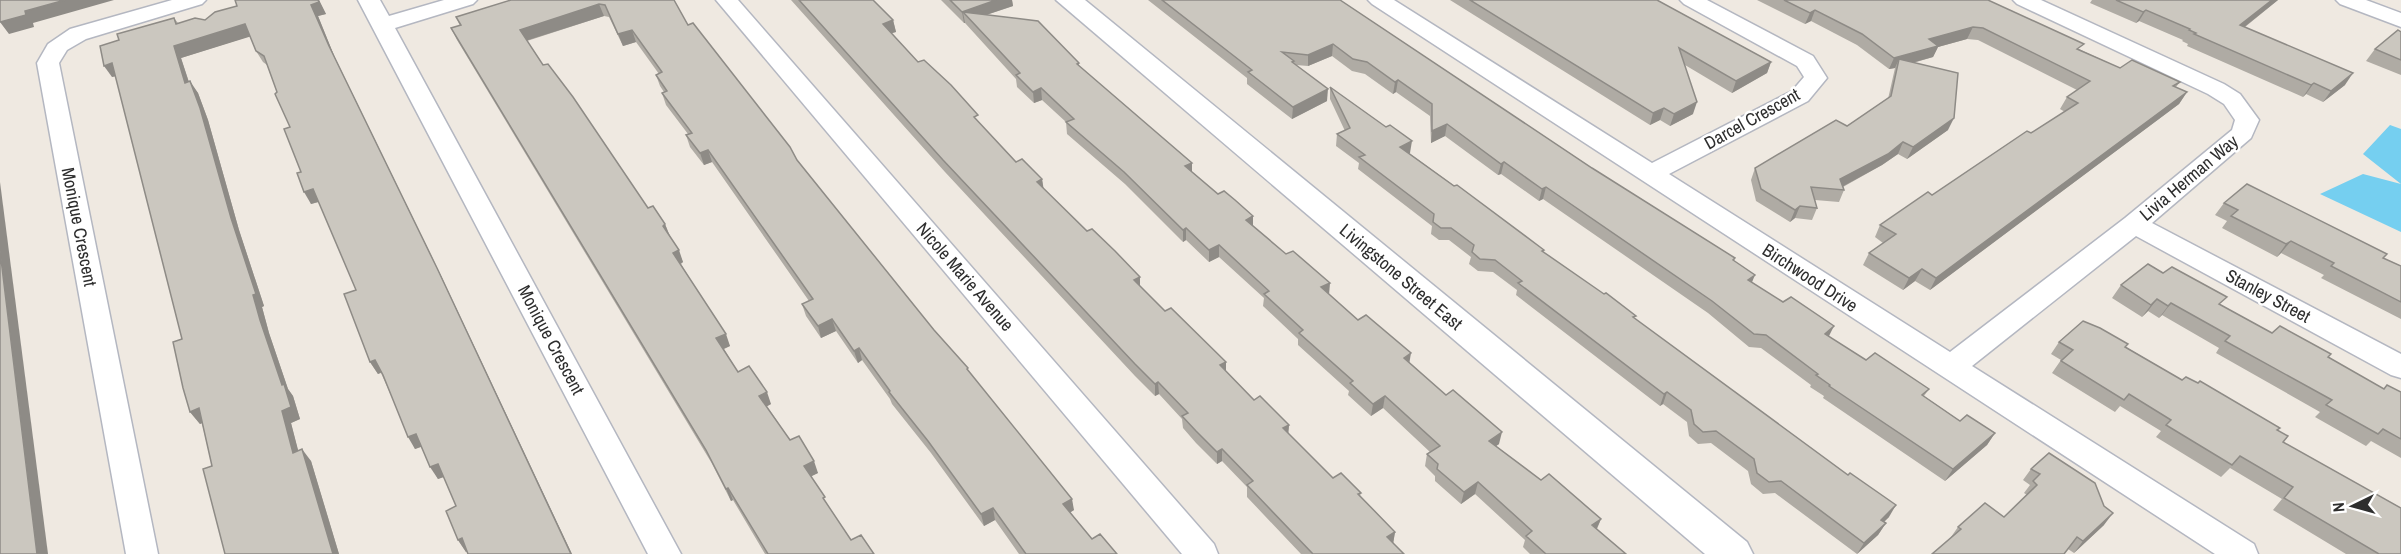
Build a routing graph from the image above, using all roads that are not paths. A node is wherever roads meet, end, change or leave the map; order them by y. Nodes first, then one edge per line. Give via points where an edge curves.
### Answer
1 (195, 0) edge
2 (369, 0) edge
3 (466, 0) edge
4 (727, 0) edge
5 (1069, 0) edge
6 (1379, 0) edge
7 (1691, 0) edge
8 (2024, 0) edge
9 (2347, 0) edge
10 (2401, 21) edge
11 (383, 25) junction
12 (1648, 175) junction
13 (2134, 224) junction
14 (2401, 367) edge
15 (1950, 368) junction
16 (2205, 545) edge
17 (142, 554) edge
18 (665, 554) edge
19 (1202, 554) edge
20 (1733, 554) edge
21 (2242, 554) edge

1 - 17 street, Monique Crescent via 78,34 51,52 48,63
2 - 11 street, Monique Crescent
3 - 11 street
4 - 19 street, Nicole Marie Avenue
5 - 20 street, Livingstone Street East
6 - 12 street, Birchwood Drive
7 - 12 street, Darcel Crescent via 1805,61 1816,78 1800,96
8 - 13 street, Livia Herman Way via 2216,89 2232,99 2247,120 2242,134
9 - 10 street
11 - 18 street, Monique Crescent
12 - 15 street, Birchwood Drive
13 - 14 street, Stanley Street
13 - 15 street, Livia Herman Way
15 - 16 street, Birchwood Drive
16 - 21 street, Birchwood Drive

